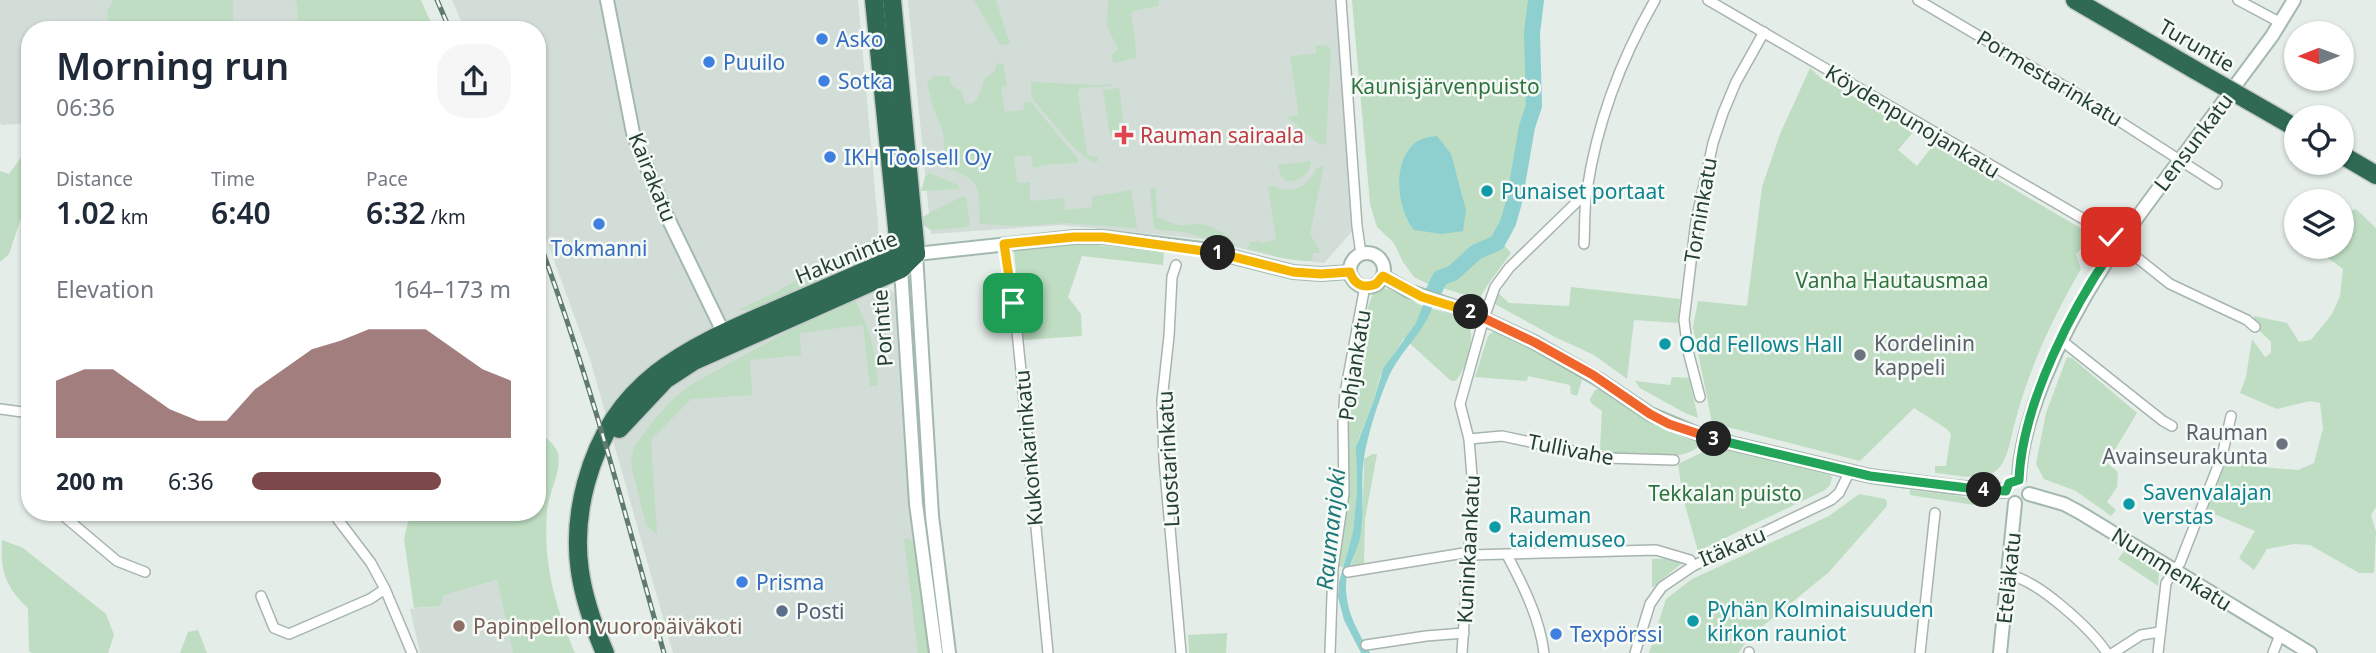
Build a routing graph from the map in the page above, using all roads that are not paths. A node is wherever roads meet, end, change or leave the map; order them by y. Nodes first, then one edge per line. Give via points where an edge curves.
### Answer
1 (607, 0) edge
2 (874, 0) edge
3 (892, 0) edge
4 (1341, 0) edge
5 (1655, 0) edge
6 (1708, 0) edge
7 (1918, 0) edge
8 (2075, 0) edge
9 (2238, 0) edge
10 (2294, 0) edge
11 (2281, 23) junction
12 (1764, 32) junction
13 (2284, 121) edge
14 (2181, 159) junction
15 (2354, 162) edge
16 (2376, 175) edge
17 (2217, 184) dead end
18 (1587, 192) junction
19 (902, 193) junction
20 (900, 227) junction
21 (2118, 242) junction
22 (1004, 244) junction
23 (1584, 244) dead end
24 (1361, 254) junction
25 (906, 260) junction
26 (1176, 265) dead end
27 (1350, 272) junction
28 (874, 274) junction
29 (1383, 276) junction
30 (1365, 286) junction
31 (1483, 318) junction
32 (2255, 327) dead end
33 (727, 338) junction
34 (2061, 340) junction
35 (1700, 397) dead end
36 (0, 409) edge
37 (21, 412) edge
38 (2231, 416) dead end
39 (2172, 426) dead end
40 (1469, 439) junction
41 (1674, 460) dead end
42 (1850, 471) junction
43 (2019, 480) junction
44 (2006, 491) junction
45 (2029, 494) junction
46 (2015, 503) junction
47 (1935, 513) dead end
48 (70, 521) edge
49 (339, 521) edge
50 (1470, 553) junction
51 (1507, 555) junction
52 (1693, 566) junction
53 (2175, 570) junction
54 (145, 572) dead end
55 (1348, 572) dead end
56 (2008, 575) junction
57 (385, 589) junction
58 (261, 596) dead end
59 (2160, 632) junction
60 (1464, 633) junction
61 (2280, 635) junction
62 (1366, 645) dead end
63 (412, 653) edge
64 (605, 653) edge
65 (936, 653) edge
66 (950, 653) edge
67 (1048, 653) edge
68 (1181, 653) edge
69 (1329, 653) edge
70 (1462, 653) edge
71 (1544, 653) edge
72 (1635, 653) edge
73 (1920, 653) edge
74 (2000, 653) edge
75 (2107, 653) edge
76 (2113, 653) edge
77 (2158, 653) edge
78 (2273, 653) edge
79 (2310, 653) edge

1 - 33 main road, Kairakatu via 636,140 664,210
2 - 19 highway, Porintie
3 - 19 highway, Porintie
4 - 24 street
5 - 18 street via 1632,40 1612,90
6 - 12 street, Köydenpunojankatu
7 - 14 street, Pormestarinkatu
8 - 13 highway, Turuntie, bridge
9 - 11 street
10 - 11 main road, Lensunkatu
11 - 14 main road, Lensunkatu
12 - 21 street, Köydenpunojankatu
12 - 35 street, Torninkatu via 1723,113 1696,221 1684,320
14 - 17 street, Pormestarinkatu
14 - 21 main road, Lensunkatu
15 - 16 highway
18 - 23 street
18 - 31 street via 1509,268 1495,287
19 - 20 highway, Porintie
20 - 25 highway, Porintie
20 - 28 highway
21 - 32 street, Köydenpunojankatu via 2170,284
21 - 34 main road, Lensunkatu
22 - 25 main road
22 - 27 main road via 1103,237 1202,249 1293,272
22 - 67 street, Kukonkarinkatu via 1013,293
24 - 27 main road via 1352,262
24 - 29 main road via 1378,257
25 - 28 highway, Hakunintie
25 - 65 main road, Porintie via 916,504
25 - 66 main road, Porintie
26 - 68 street, Luostarinkatu via 1162,400
27 - 30 main road via 1357,284
28 - 33 highway, Hakunintie
29 - 30 main road via 1376,284
29 - 31 main road via 1422,297
30 - 69 street, Pohjankatu via 1345,393 1345,493 1333,568
31 - 40 street, Kuninkaankatu via 1460,404
31 - 42 main road via 1593,375 1669,424
33 - 64 highway, Hakunintie via 665,365 628,399 596,451 578,524 578,565 586,607
34 - 39 street
34 - 43 main road, Lensunkatu via 2031,418
36 - 37 street
38 - 53 street via 2222,456
40 - 41 street, Tullivahe via 1502,436 1606,458
40 - 50 street, Kuninkaankatu via 1474,489
42 - 44 main road via 1908,482
42 - 52 street, Itäkatu via 1831,500
43 - 44 main road via 2009,483
43 - 45 main road via 2028,486
44 - 46 main road
45 - 46 main road via 2022,503
45 - 53 main road, Nummenkatu via 2064,504
46 - 56 main road, Eteläkatu
47 - 73 street
48 - 54 street via 117,561
49 - 57 street
50 - 51 street, Itäkatu
50 - 55 street, Itäkatu
50 - 60 street, Kuninkaankatu
51 - 52 street, Itäkatu via 1657,550 1690,560
51 - 71 street via 1527,595
52 - 72 street via 1656,595
53 - 59 street via 2166,583
53 - 61 main road, Nummenkatu
56 - 74 main road, Eteläkatu
56 - 75 street via 2023,578 2060,605
57 - 58 street via 289,634 274,628
57 - 63 street
59 - 76 street via 2141,635
59 - 77 street
60 - 62 street
60 - 70 street, Kuninkaankatu
61 - 78 street
61 - 79 main road, Nummenkatu

